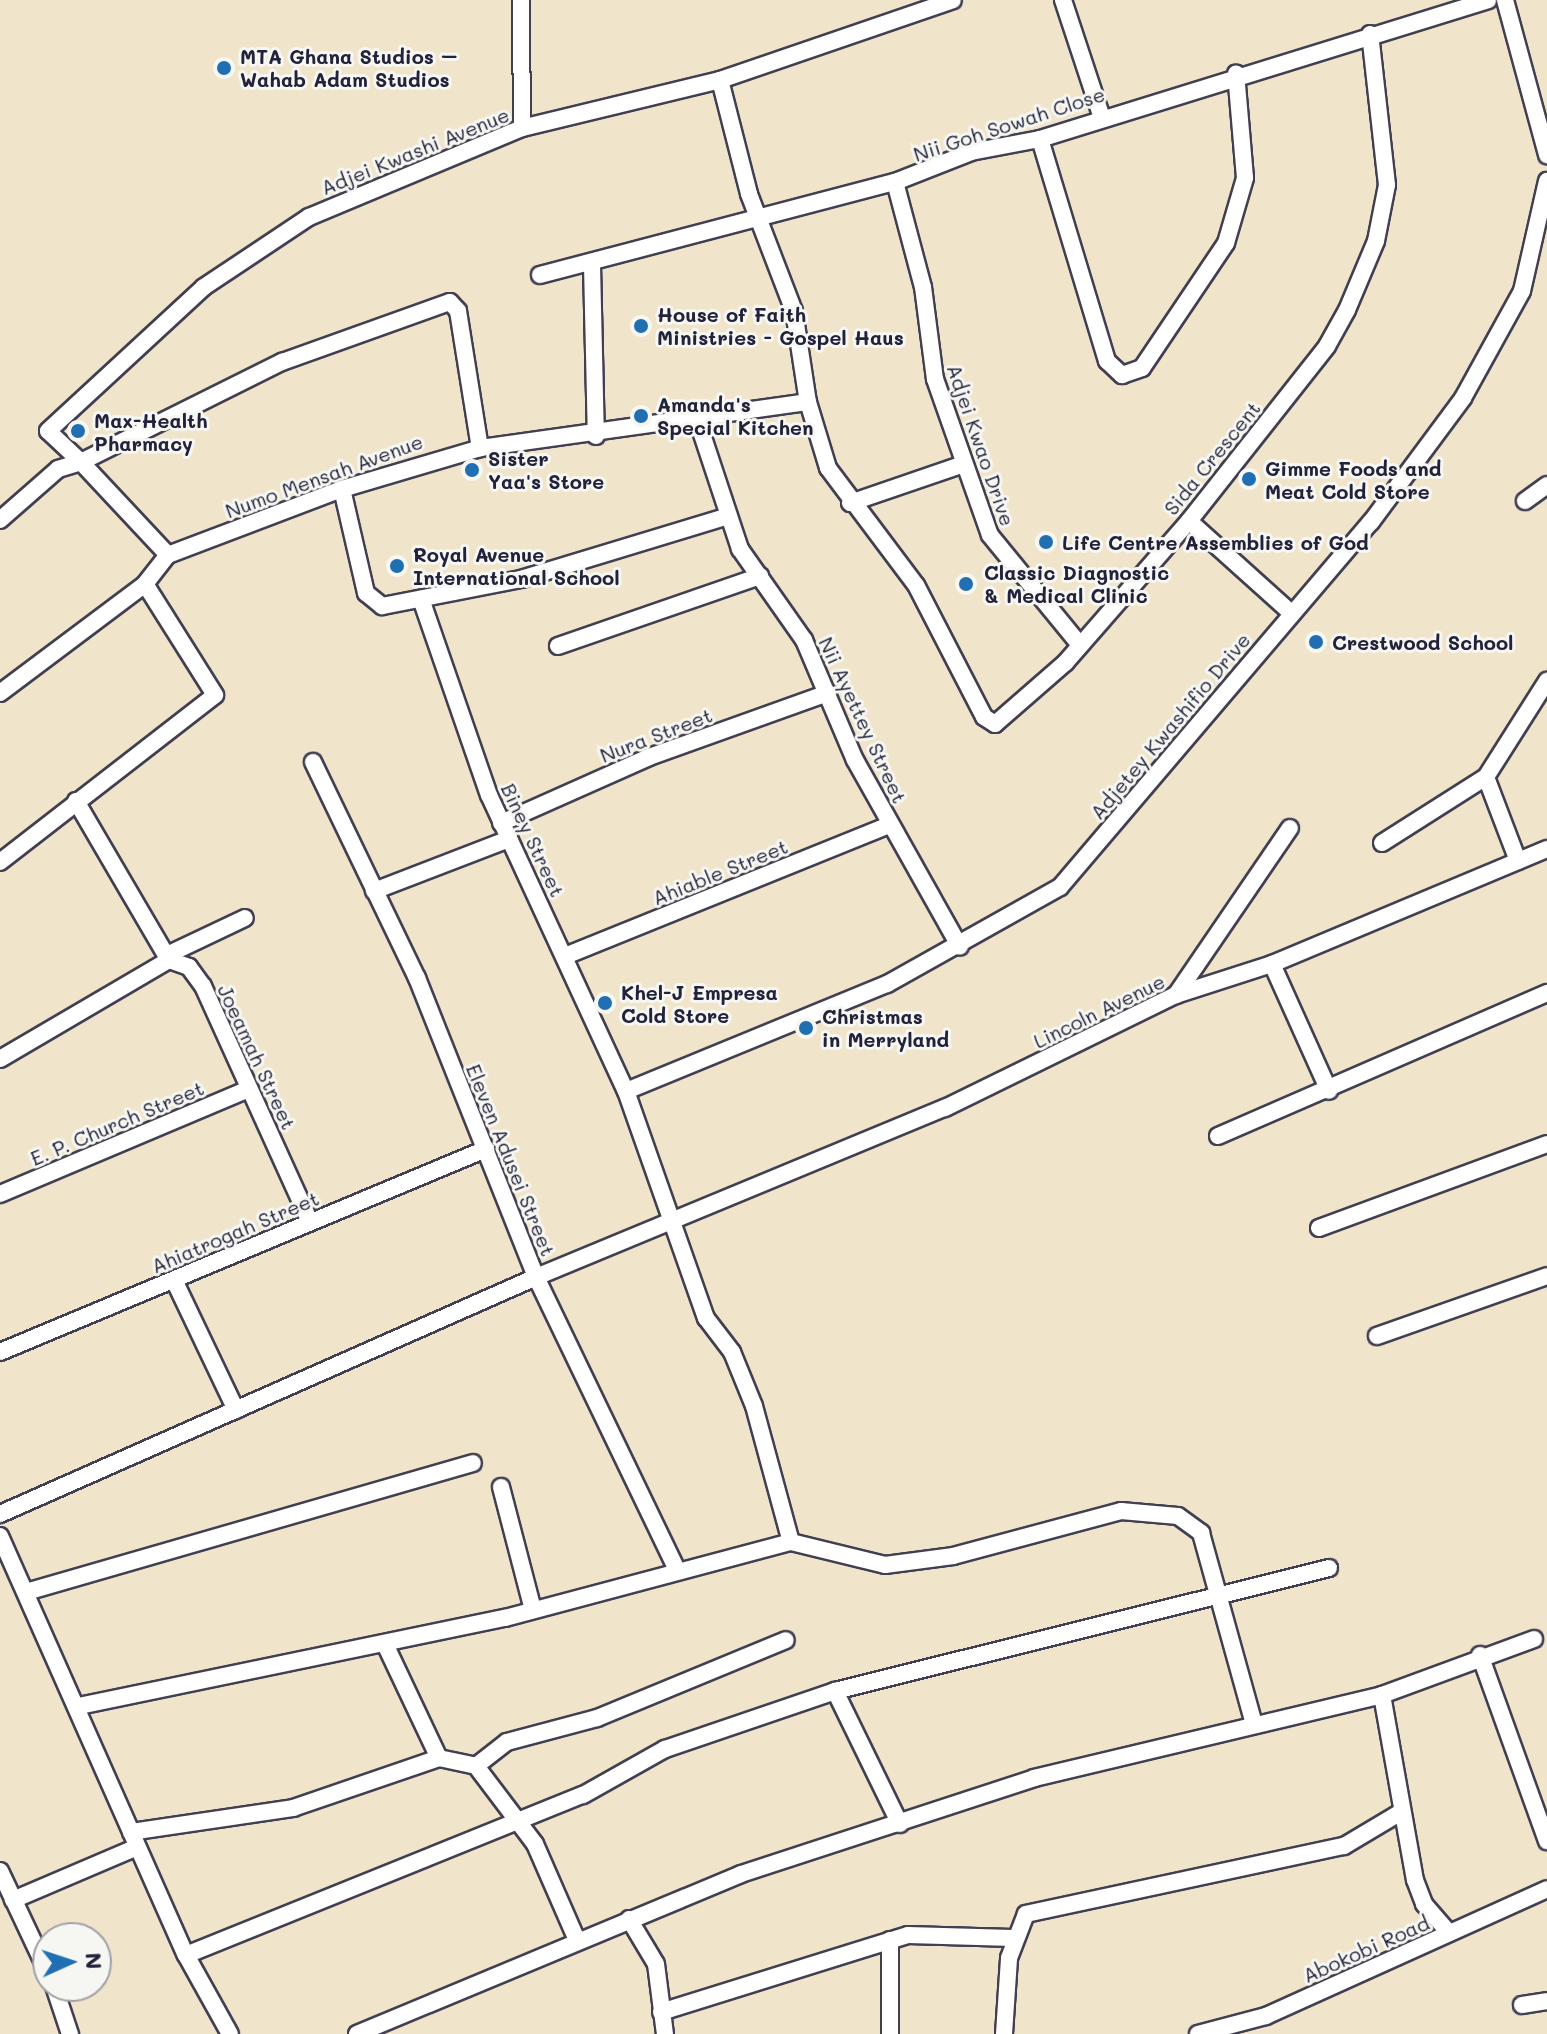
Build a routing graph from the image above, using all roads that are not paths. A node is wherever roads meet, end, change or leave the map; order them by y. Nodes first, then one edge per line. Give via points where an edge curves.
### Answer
1 (521, 0) edge
2 (953, 0) edge
3 (1063, 0) edge
4 (1488, 0) edge
5 (1505, 0) edge
6 (1370, 34) junction
7 (1236, 73) junction
8 (720, 80) junction
9 (1101, 115) junction
10 (522, 128) junction
11 (1040, 139) junction
12 (1547, 155) edge
13 (1547, 181) edge
14 (895, 182) junction
15 (760, 215) junction
16 (592, 265) junction
17 (540, 275) dead end
18 (808, 402) junction
19 (698, 422) junction
20 (596, 436) junction
21 (480, 448) junction
22 (81, 462) junction
23 (964, 464) junction
24 (1547, 485) edge
25 (342, 489) junction
26 (1525, 501) dead end
27 (850, 503) junction
28 (725, 517) junction
29 (0, 520) edge
30 (1189, 521) junction
31 (168, 555) junction
32 (760, 576) junction
33 (145, 584) junction
34 (421, 599) junction
35 (1291, 613) junction
36 (1080, 645) junction
37 (558, 646) dead end
38 (1546, 685) edge
39 (0, 693) edge
40 (828, 693) junction
41 (313, 762) dead end
42 (1486, 777) junction
43 (76, 801) junction
44 (501, 823) junction
45 (890, 825) junction
46 (1290, 828) dead end
47 (509, 839) junction
48 (1382, 843) dead end
49 (1547, 849) edge
50 (1518, 861) junction
51 (0, 862) edge
52 (374, 891) junction
53 (245, 918) dead end
54 (960, 947) junction
55 (565, 956) junction
56 (168, 957) junction
57 (1272, 964) junction
58 (1547, 993) edge
59 (1176, 995) junction
60 (0, 1059) edge
61 (249, 1089) junction
62 (626, 1091) junction
63 (1329, 1091) junction
64 (1218, 1136) dead end
65 (1547, 1144) edge
66 (486, 1149) junction
67 (0, 1194) edge
68 (672, 1220) junction
69 (310, 1222) junction
70 (1319, 1228) dead end
71 (1547, 1276) edge
72 (536, 1277) junction
73 (174, 1280) junction
74 (1377, 1336) dead end
75 (0, 1352) edge
76 (236, 1410) junction
77 (473, 1463) dead end
78 (501, 1487) dead end
79 (2, 1507) edge
80 (0, 1536) edge
81 (791, 1542) junction
82 (1329, 1568) dead end
83 (677, 1570) junction
84 (26, 1592) junction
85 (1215, 1592) junction
86 (533, 1610) junction
87 (1534, 1639) dead end
88 (786, 1640) dead end
89 (385, 1644) junction
90 (1480, 1655) junction
91 (835, 1691) junction
92 (1382, 1695) junction
93 (79, 1706) junction
94 (1253, 1721) junction
95 (439, 1758) junction
96 (476, 1766) junction
97 (1401, 1812) junction
98 (513, 1821) junction
99 (900, 1824) junction
100 (134, 1840) junction
101 (1547, 1841) edge
102 (0, 1871) edge
103 (1547, 1889) edge
104 (13, 1900) junction
105 (629, 1919) junction
106 (1449, 1933) junction
107 (1013, 1938) junction
108 (32, 1940) edge
109 (577, 1940) junction
110 (890, 1940) junction
111 (186, 1955) junction
112 (1547, 2001) edge
113 (59, 2002) edge
114 (1522, 2005) dead end
115 (661, 2012) junction
116 (70, 2034) edge
117 (230, 2034) edge
118 (357, 2034) edge
119 (665, 2034) edge
120 (890, 2034) edge
121 (1004, 2034) edge
122 (1198, 2034) edge

1 - 10 street
2 - 8 street, Adjei Kwashi Avenue
3 - 9 street
4 - 6 street, Nii Goh Sowah Close
5 - 12 street
6 - 7 street, Nii Goh Sowah Close
6 - 30 street, Sida Crescent via 1387,161 1368,263 1327,346
7 - 9 street, Nii Goh Sowah Close
7 - 11 street via 1245,178 1226,243 1142,368 1122,375 1107,361
8 - 10 street, Adjei Kwashi Avenue
8 - 15 street, Sida Crescent
9 - 11 street, Nii Goh Sowah Close
10 - 22 street, Adjei Kwashi Avenue via 309,217 258,246 147,337 48,431
11 - 14 street, Nii Goh Sowah Close via 971,152
13 - 35 street, Adjetey Kwashifio Drive via 1535,246 1500,339 1371,522
14 - 15 street, Nii Goh Sowah Close
14 - 23 street, Adjei Kwao Drive via 923,287 935,379
15 - 16 street, Nii Goh Sowah Close
15 - 18 street, Sida Crescent via 794,311
16 - 17 street, Nii Goh Sowah Close
16 - 20 street
18 - 19 street, Numo Mensah Avenue
18 - 27 street, Sida Crescent via 828,468
19 - 20 street, Numo Mensah Avenue
19 - 28 street, Nii Ayettey Street
20 - 21 street, Numo Mensah Avenue
21 - 22 street via 458,311 450,302 282,362
21 - 25 street, Numo Mensah Avenue
22 - 29 street via 58,469
22 - 31 street
23 - 27 street
23 - 36 street, Adjei Kwao Drive via 997,547
24 - 26 street
25 - 31 street, Numo Mensah Avenue
25 - 34 street via 366,593 382,606
27 - 36 street, Sida Crescent via 916,585 989,722 1001,722 1031,698
28 - 32 street, Nii Ayettey Street
28 - 34 street via 534,576
30 - 35 street
30 - 36 street, Sida Crescent
31 - 33 street
32 - 37 street
32 - 40 street, Nii Ayettey Street via 804,640
33 - 39 street
33 - 43 street via 215,695
34 - 44 street, Biney Street
35 - 54 street, Adjetey Kwashifio Drive via 1060,887
38 - 42 street
40 - 44 street, Nura Street via 649,757
40 - 45 street, Nii Ayettey Street
41 - 52 street, Eleven Adusei Street
42 - 48 street
42 - 50 street
43 - 51 street
43 - 56 street, Joeamah Street
44 - 47 street, Biney Street
45 - 54 street, Nii Ayettey Street
45 - 55 street, Ahiable Street
46 - 59 street
47 - 52 street
47 - 55 street, Biney Street
49 - 50 street, Lincoln Avenue
50 - 57 street, Lincoln Avenue
52 - 66 street, Eleven Adusei Street
53 - 56 street
54 - 62 street, Adjetey Kwashifio Drive
55 - 62 street, Biney Street
56 - 60 street
56 - 61 street, Joeamah Street via 189,967 203,986
57 - 59 street, Lincoln Avenue
57 - 63 street
58 - 63 street
59 - 68 street, Lincoln Avenue via 945,1108
61 - 67 street, E. P. Church Street
61 - 69 street, Joeamah Street
62 - 68 street, Biney Street
63 - 64 street
65 - 70 street
66 - 69 street, Ahiatrogah Street
66 - 72 street, Eleven Adusei Street
68 - 72 street, Lincoln Avenue
68 - 81 street, Biney Street via 706,1318 732,1352 754,1406
69 - 73 street, Ahiatrogah Street
71 - 74 street
72 - 76 street, Lincoln Avenue
72 - 83 street, Eleven Adusei Street
73 - 75 street, Ahiatrogah Street
73 - 76 street
76 - 79 street, Lincoln Avenue
77 - 84 street
78 - 86 street
80 - 84 street
81 - 83 street via 743,1561
81 - 85 street via 885,1565 953,1556 1112,1513 1160,1512 1190,1521 1201,1533
82 - 85 street
83 - 86 street
84 - 93 street
85 - 91 street
85 - 94 street
86 - 89 street
87 - 90 street
88 - 96 street via 597,1718 507,1742
89 - 93 street
89 - 95 street
90 - 92 street
90 - 101 street
91 - 98 street via 665,1749 583,1795
91 - 99 street
92 - 94 street
92 - 97 street
93 - 100 street
94 - 99 street via 1034,1778
95 - 96 street
95 - 100 street via 293,1808
96 - 98 street
97 - 106 street via 1419,1894
97 - 107 street via 1344,1846 1034,1910
98 - 109 street via 535,1844
98 - 111 street
99 - 105 street via 728,1878
100 - 104 street
100 - 111 street
102 - 104 street
103 - 106 street, Abokobi Road
104 - 108 street
105 - 109 street
105 - 115 street via 656,1964
106 - 122 street, Abokobi Road via 1266,2016
107 - 110 street via 940,1932
107 - 121 street
109 - 118 street
110 - 115 street
110 - 120 street
111 - 117 street
112 - 114 street
113 - 116 street
115 - 119 street

